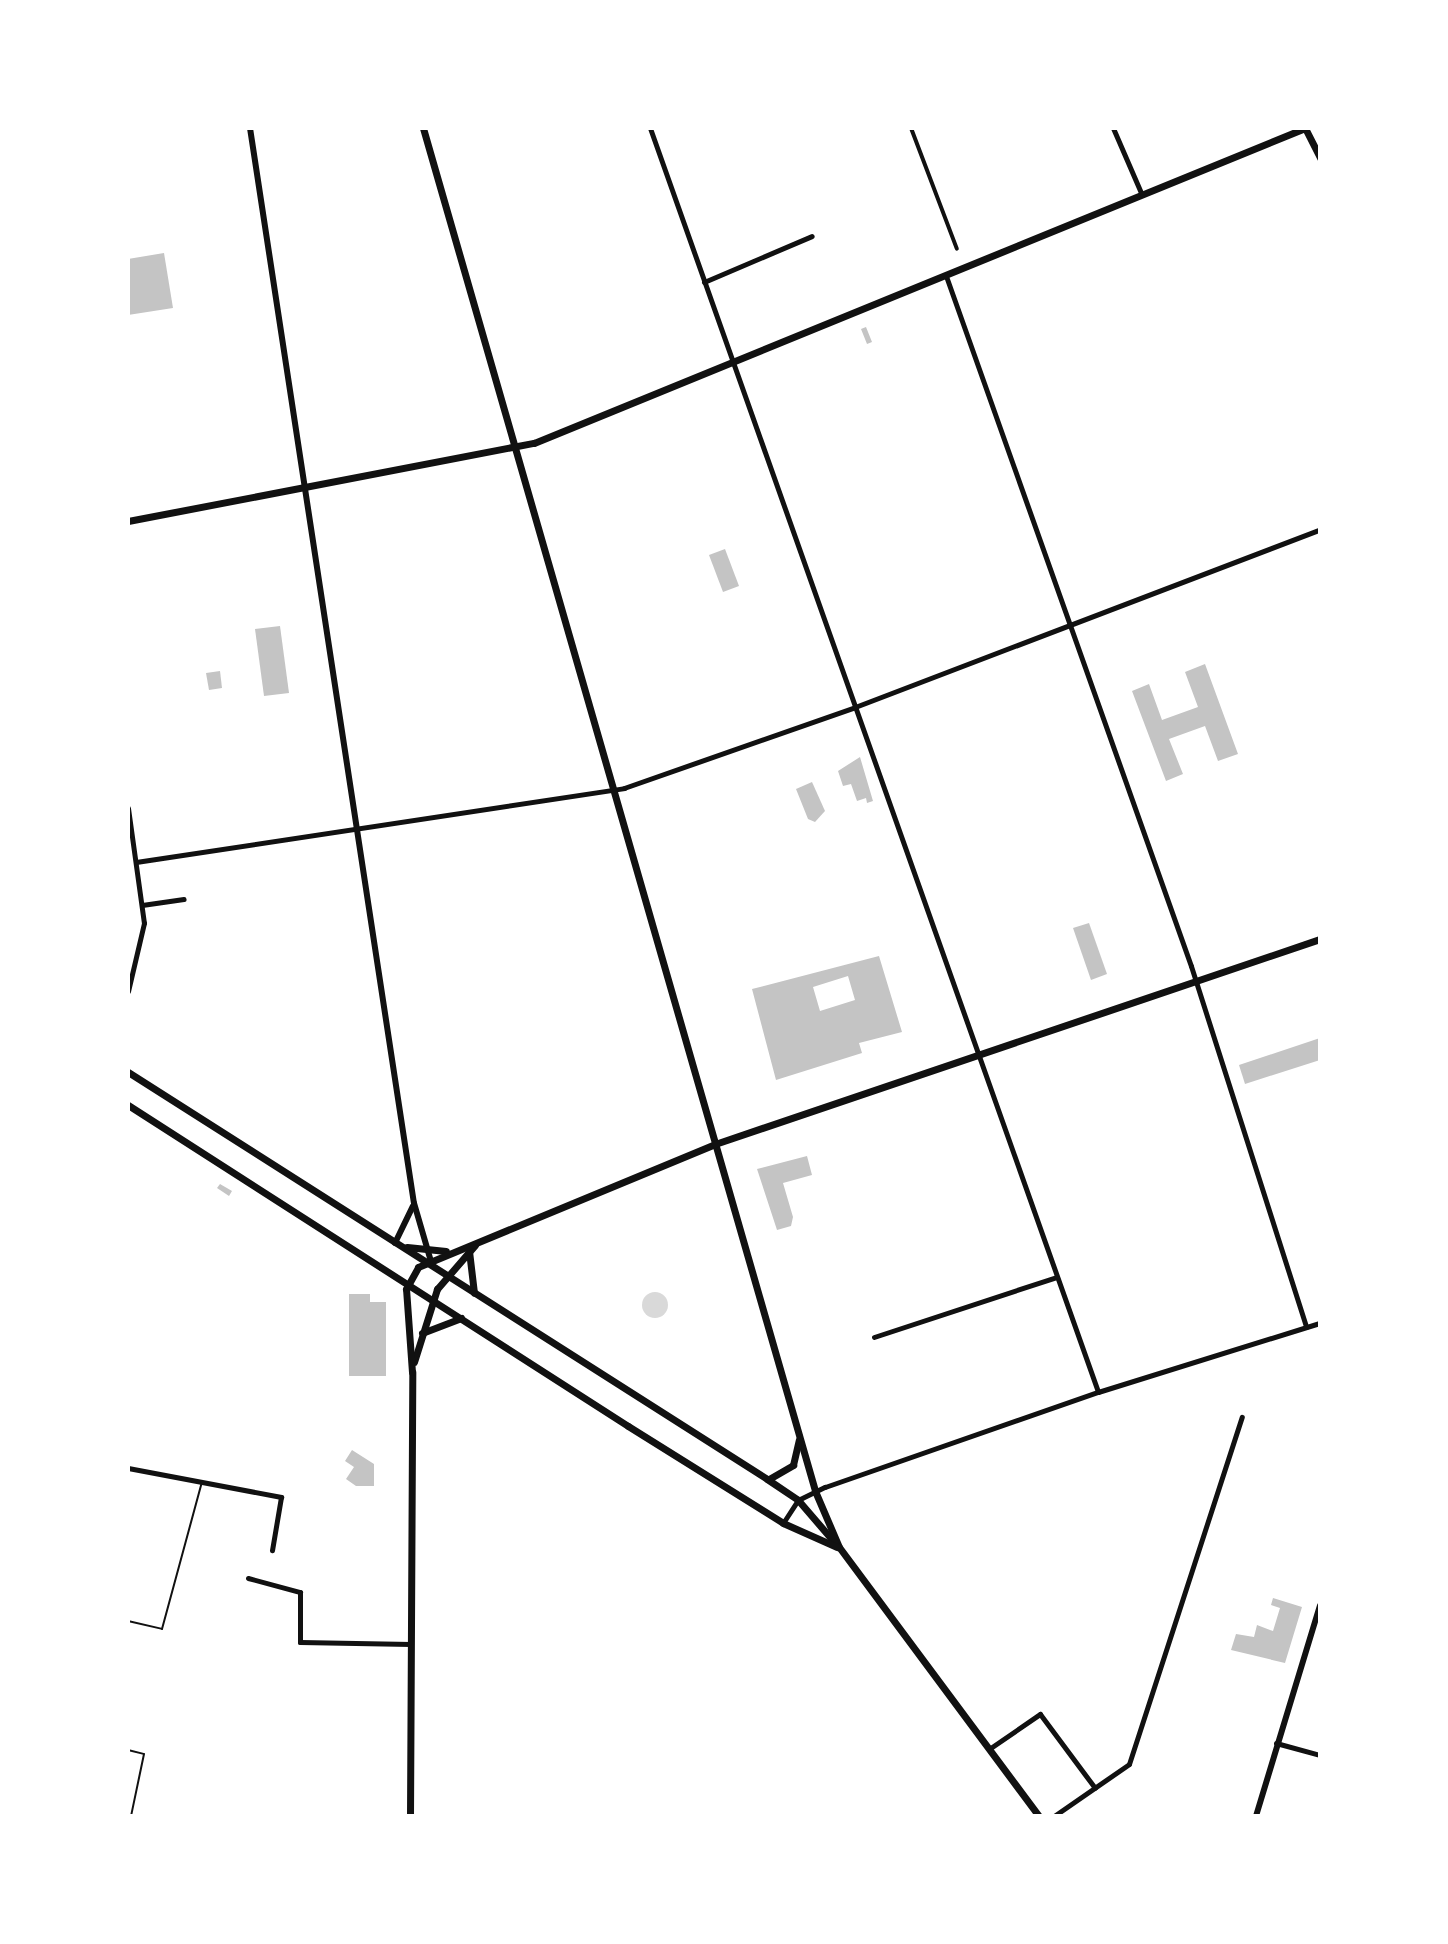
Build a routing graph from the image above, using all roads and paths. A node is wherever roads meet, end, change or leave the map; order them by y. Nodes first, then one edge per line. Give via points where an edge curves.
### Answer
1 (250, 128) edge
2 (424, 128) edge
3 (650, 128) edge
4 (911, 128) edge
5 (1113, 128) edge
6 (1305, 128) edge
7 (1320, 158) edge
8 (1142, 195) junction
9 (812, 236) dead end
10 (957, 249) dead end
11 (946, 276) junction
12 (704, 282) junction
13 (734, 364) junction
14 (515, 449) junction
15 (304, 487) junction
16 (128, 521) edge
17 (1320, 529) edge
18 (1070, 626) junction
19 (855, 707) junction
20 (613, 791) junction
21 (128, 808) edge
22 (357, 831) junction
23 (136, 862) junction
24 (184, 899) dead end
25 (142, 905) junction
26 (1320, 939) edge
27 (1194, 982) junction
28 (128, 991) edge
29 (976, 1055) junction
30 (128, 1072) edge
31 (128, 1105) edge
32 (715, 1144) junction
33 (414, 1203) junction
34 (488, 1238) junction
35 (395, 1243) junction
36 (425, 1250) junction
37 (456, 1250) junction
38 (469, 1251) junction
39 (430, 1264) junction
40 (416, 1270) junction
41 (447, 1275) junction
42 (1056, 1277) junction
43 (407, 1284) junction
44 (438, 1287) junction
45 (419, 1292) junction
46 (474, 1293) junction
47 (432, 1300) junction
48 (461, 1318) junction
49 (1320, 1323) edge
50 (1306, 1327) junction
51 (420, 1335) junction
52 (874, 1337) dead end
53 (412, 1372) junction
54 (1098, 1392) junction
55 (1242, 1417) dead end
56 (798, 1430) junction
57 (128, 1468) edge
58 (767, 1479) junction
59 (202, 1482) junction
60 (815, 1491) junction
61 (798, 1500) junction
62 (783, 1523) junction
63 (839, 1547) junction
64 (272, 1550) dead end
65 (248, 1578) dead end
66 (1320, 1605) edge
67 (128, 1621) edge
68 (411, 1644) junction
69 (1275, 1743) junction
70 (989, 1749) junction
71 (128, 1750) edge
72 (1320, 1755) edge
73 (1095, 1788) junction
74 (131, 1816) edge
75 (410, 1816) edge
76 (1039, 1816) edge
77 (1054, 1816) edge
78 (1256, 1816) edge

1 - 15 street
2 - 14 main road
3 - 12 street
4 - 10 street
5 - 8 street
6 - 7 main road
6 - 8 main road
8 - 11 main road
9 - 12 street
11 - 13 main road
11 - 18 street
12 - 13 street
13 - 14 main road
13 - 19 street
14 - 15 main road
14 - 20 main road
15 - 16 main road
15 - 22 street
17 - 18 street
18 - 19 street
18 - 27 street
19 - 20 street
19 - 29 street
20 - 22 street
20 - 32 main road
21 - 23 street
22 - 23 street
22 - 33 street
23 - 25 street
24 - 25 street
25 - 28 street via 144,929
26 - 27 main road
27 - 29 main road
27 - 50 street
29 - 32 main road
29 - 42 street
30 - 35 main road
31 - 43 main road
32 - 34 main road
32 - 56 main road
33 - 35 street
33 - 36 street
34 - 37 main road
34 - 38 main road
35 - 36 main road
35 - 39 main road
36 - 37 main road
36 - 39 street
37 - 39 main road
38 - 41 main road
38 - 46 main road
39 - 40 main road
39 - 41 main road
39 - 44 main road
40 - 43 main road
40 - 45 main road
41 - 44 main road
41 - 46 main road
42 - 52 street
42 - 54 street
43 - 45 main road
43 - 53 main road
44 - 45 main road
44 - 47 main road
45 - 47 main road
46 - 58 main road
47 - 48 main road
47 - 51 main road
48 - 51 main road
48 - 62 main road
49 - 50 street
50 - 54 street
51 - 53 main road
53 - 68 main road
54 - 60 street
55 - 73 street via 1133,1755 1129,1764
56 - 58 main road via 793,1465
56 - 60 main road
57 - 59 street
58 - 61 main road
59 - 64 street via 281,1497
59 - 67 lane via 162,1629
60 - 61 street
60 - 63 main road
61 - 62 street
61 - 63 main road
62 - 63 main road
63 - 70 main road
65 - 68 street via 300,1592 300,1642
66 - 69 street
68 - 75 main road
69 - 72 street
69 - 78 street
70 - 73 street via 1040,1714
70 - 76 main road
71 - 74 lane via 144,1754
73 - 77 street

